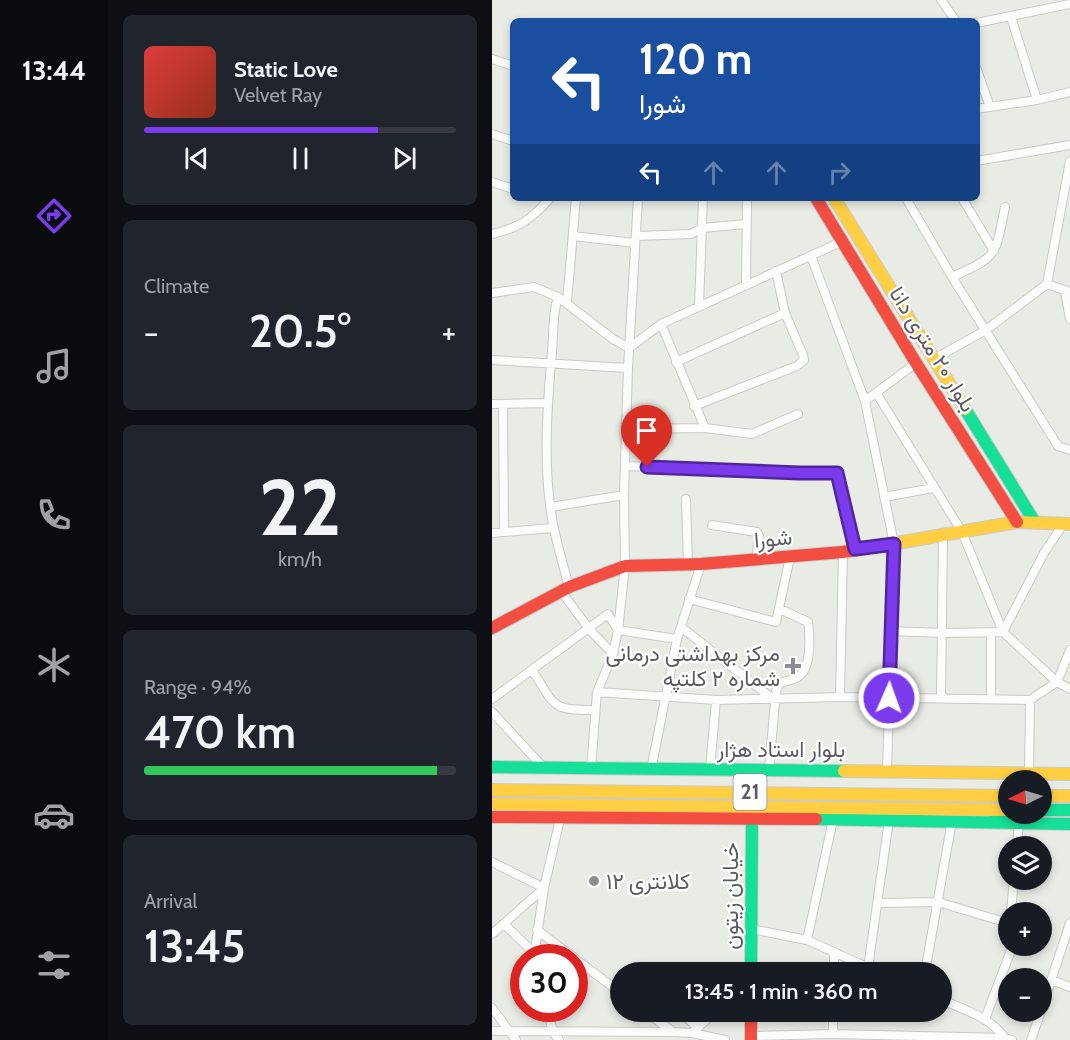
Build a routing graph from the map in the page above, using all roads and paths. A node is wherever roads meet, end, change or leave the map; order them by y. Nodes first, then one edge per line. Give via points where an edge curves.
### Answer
1 (941, 0) edge
2 (1070, 4) edge
3 (1011, 16) junction
4 (954, 18) edge
5 (980, 22) edge
6 (492, 59) edge
7 (510, 65) edge
8 (980, 78) edge
9 (1070, 92) edge
10 (1037, 100) junction
11 (990, 107) junction
12 (980, 108) edge
13 (492, 134) edge
14 (510, 140) edge
15 (1070, 145) edge
16 (980, 160) edge
17 (1070, 161) edge
18 (492, 182) edge
19 (510, 188) edge
20 (544, 201) edge
21 (576, 201) edge
22 (638, 201) edge
23 (703, 201) edge
24 (747, 201) edge
25 (818, 201) edge
26 (836, 201) edge
27 (908, 201) edge
28 (964, 201) edge
29 (1005, 207) dead end
30 (746, 224) junction
31 (702, 228) junction
32 (492, 234) edge
33 (573, 236) junction
34 (635, 239) junction
35 (843, 242) junction
36 (994, 251) junction
37 (811, 256) junction
38 (776, 271) junction
39 (952, 278) junction
40 (1047, 284) junction
41 (746, 285) junction
42 (1067, 291) edge
43 (492, 293) edge
44 (558, 297) junction
45 (567, 302) junction
46 (699, 306) junction
47 (785, 313) junction
48 (1070, 319) edge
49 (661, 324) junction
50 (986, 330) junction
51 (629, 348) junction
52 (934, 359) junction
53 (492, 360) edge
54 (676, 362) junction
55 (550, 363) junction
56 (916, 363) junction
57 (628, 368) junction
58 (877, 394) junction
59 (866, 401) junction
60 (547, 402) junction
61 (492, 404) edge
62 (503, 404) junction
63 (694, 406) junction
64 (798, 414) dead end
65 (705, 428) junction
66 (626, 429) junction
67 (1070, 450) edge
68 (625, 466) junction
69 (933, 488) junction
70 (624, 495) junction
71 (884, 497) junction
72 (686, 499) dead end
73 (551, 507) junction
74 (1034, 521) junction
75 (1017, 522) junction
76 (1067, 524) edge
77 (712, 525) dead end
78 (553, 528) junction
79 (504, 531) junction
80 (962, 532) junction
81 (492, 533) edge
82 (943, 536) junction
83 (894, 544) junction
84 (849, 551) junction
85 (790, 557) junction
86 (756, 561) junction
87 (695, 565) junction
88 (625, 566) junction
89 (565, 589) junction
90 (689, 599) junction
91 (780, 609) junction
92 (681, 627) junction
93 (492, 628) edge
94 (589, 629) junction
95 (618, 630) junction
96 (891, 631) junction
97 (1003, 632) junction
98 (943, 633) junction
99 (991, 633) junction
100 (677, 639) junction
101 (1070, 650) edge
102 (613, 654) junction
103 (532, 670) junction
104 (1057, 682) junction
105 (1070, 689) edge
106 (597, 692) junction
107 (840, 697) junction
108 (941, 697) junction
109 (667, 698) junction
110 (889, 698) junction
111 (991, 698) junction
112 (492, 699) edge
113 (1030, 699) junction
114 (716, 700) junction
115 (774, 700) junction
116 (594, 710) junction
117 (492, 712) edge
118 (542, 766) junction
119 (492, 767) edge
120 (591, 769) junction
121 (651, 770) junction
122 (710, 770) junction
123 (769, 770) junction
124 (1029, 770) edge
125 (887, 771) junction
126 (998, 772) edge
127 (1052, 773) edge
128 (1070, 774) edge
129 (492, 790) edge
130 (998, 796) edge
131 (1052, 796) edge
132 (1070, 796) edge
133 (492, 804) edge
134 (998, 810) edge
135 (1052, 810) edge
136 (1070, 810) edge
137 (492, 818) edge
138 (560, 819) junction
139 (752, 820) junction
140 (833, 820) junction
141 (889, 820) junction
142 (952, 821) junction
143 (998, 821) edge
144 (1052, 822) edge
145 (1070, 824) edge
146 (492, 862) edge
147 (544, 888) junction
148 (938, 902) junction
149 (878, 903) junction
150 (998, 919) edge
151 (504, 924) junction
152 (1070, 924) edge
153 (751, 928) junction
154 (537, 930) junction
155 (492, 934) edge
156 (807, 940) junction
157 (523, 944) edge
158 (535, 944) edge
159 (556, 944) edge
160 (834, 952) junction
161 (1008, 956) edge
162 (751, 962) edge
163 (834, 962) edge
164 (855, 962) edge
165 (869, 962) edge
166 (927, 962) edge
167 (588, 968) edge
168 (1052, 980) joint
169 (610, 985) edge
170 (1070, 987) edge
171 (952, 1004) edge
172 (492, 1008) edge
173 (985, 1019) junction
174 (550, 1022) edge
175 (660, 1022) edge
176 (689, 1022) edge
177 (704, 1022) edge
178 (751, 1022) edge
179 (833, 1022) edge
180 (1037, 1022) edge
181 (695, 1030) junction
182 (492, 1031) edge
183 (510, 1031) junction
184 (553, 1032) junction
185 (673, 1032) junction
186 (833, 1034) junction
187 (651, 1036) edge
188 (751, 1038) edge
189 (803, 1038) edge
190 (1007, 1039) edge
191 (516, 1040) edge
192 (559, 1040) edge
193 (725, 1040) edge
194 (1031, 1040) edge

1 - 4 street
2 - 3 street
3 - 5 street
3 - 10 street
6 - 7 street
8 - 11 street
9 - 10 street
10 - 11 street
11 - 12 street
13 - 14 street
15 - 16 street
17 - 40 street
18 - 19 street
20 - 32 street via 522,224
21 - 33 street
22 - 34 street
23 - 31 street
24 - 30 street
25 - 35 main road, بلوار ۲۰ متری دانا
26 - 52 main road, بلوار ۲۰ متری دانا
27 - 39 street
28 - 36 street
29 - 36 street
30 - 31 street
30 - 41 street
31 - 34 street via 692,234
31 - 46 street
33 - 34 street
33 - 45 street
34 - 51 street
35 - 37 street
35 - 56 main road, بلوار ۲۰ متری دانا
36 - 39 street via 982,263
37 - 38 street
37 - 59 street
38 - 41 street
38 - 47 street
39 - 50 street
40 - 42 street
40 - 50 street
41 - 46 street
42 - 48 street
43 - 44 street via 534,287
44 - 45 street
44 - 55 street via 553,312
45 - 51 street
46 - 49 street
47 - 54 street
47 - 63 street via 804,360
49 - 51 street
49 - 54 street
50 - 52 street
50 - 67 street via 1058,446
51 - 57 street
52 - 74 main road, بلوار ۲۰ متری دانا
53 - 55 street
54 - 63 street
55 - 57 street
55 - 60 street
56 - 58 street
56 - 75 main road, بلوار ۲۰ متری دانا
57 - 66 street
58 - 59 street
58 - 69 street
59 - 71 street
60 - 62 street
60 - 73 street
61 - 62 street
62 - 79 street
63 - 65 street
64 - 65 street via 752,434
65 - 66 street
66 - 68 street
68 - 70 street
68 - 84 street via 837,473
69 - 71 street
69 - 80 street
70 - 73 street
70 - 88 street
71 - 83 street
72 - 87 street
73 - 78 street
74 - 75 main road, شورا
74 - 76 main road, شورا
75 - 80 main road, شورا
76 - 97 street via 1044,553
77 - 86 street via 757,532
78 - 79 street
78 - 89 street
79 - 81 street
80 - 82 main road, شورا
80 - 97 street
82 - 83 main road, شورا
82 - 98 street
83 - 84 main road, شورا
83 - 96 street
84 - 85 main road, شورا
84 - 107 street
85 - 86 main road, شورا
85 - 91 street
86 - 87 main road, شورا
87 - 88 main road, شورا
87 - 90 street
88 - 89 main road, شورا
88 - 95 street
89 - 93 main road, شورا
89 - 94 street
90 - 91 street via 776,622
90 - 92 street
91 - 115 street via 808,622 810,636 805,669 796,679 778,684
92 - 100 street
92 - 115 street
94 - 95 street via 608,614
94 - 102 street
94 - 103 street
95 - 100 street
95 - 102 street
96 - 98 street
96 - 110 street
97 - 99 street
97 - 104 street
98 - 99 street
98 - 108 street
99 - 111 street
100 - 109 street
101 - 104 street
102 - 106 street
103 - 112 street
103 - 116 street via 557,707
104 - 105 street
104 - 113 street
106 - 109 street
106 - 116 street
107 - 110 street
107 - 115 street
108 - 110 street
108 - 111 street
109 - 114 street
109 - 121 street
110 - 125 street
111 - 113 street
113 - 124 street
114 - 115 street
114 - 122 street
115 - 123 street
116 - 120 street
117 - 118 street
118 - 119 main road, بلوار استاد هژار
118 - 120 main road, بلوار استاد هژار
120 - 121 main road, بلوار استاد هژار
121 - 122 main road, بلوار استاد هژار
122 - 123 main road, بلوار استاد هژار
123 - 125 main road, بلوار استاد هژار
125 - 126 main road, بلوار استاد هژار
127 - 128 main road, بلوار استاد هژار
129 - 130 main road, بلوار استاد هژار / 21
131 - 132 main road
133 - 134 main road, 21
135 - 136 main road
137 - 138 main road
138 - 139 main road
138 - 147 street
139 - 140 main road
139 - 153 main road, خیابان زیتون
140 - 141 main road
140 - 156 street
141 - 142 main road
141 - 149 street
142 - 143 main road
142 - 148 street
144 - 145 main road
146 - 147 street
147 - 151 street
147 - 154 street
148 - 149 street
148 - 150 street
148 - 166 street
149 - 165 street
151 - 155 street
151 - 157 street
152 - 168 street
153 - 156 street
153 - 162 main road, خیابان زیتون
154 - 158 street
154 - 159 street
156 - 160 street
160 - 163 street
160 - 164 street
161 - 173 street
167 - 169 street
168 - 170 street
171 - 173 street
172 - 183 street
173 - 190 street
174 - 184 street
175 - 185 street
176 - 181 street
177 - 181 street
178 - 188 main road
179 - 186 street
180 - 194 street
181 - 185 street
181 - 193 street
182 - 183 street
183 - 184 street
183 - 191 street
184 - 187 street
184 - 192 street
185 - 187 street
186 - 189 street
186 - 190 street
188 - 189 street

